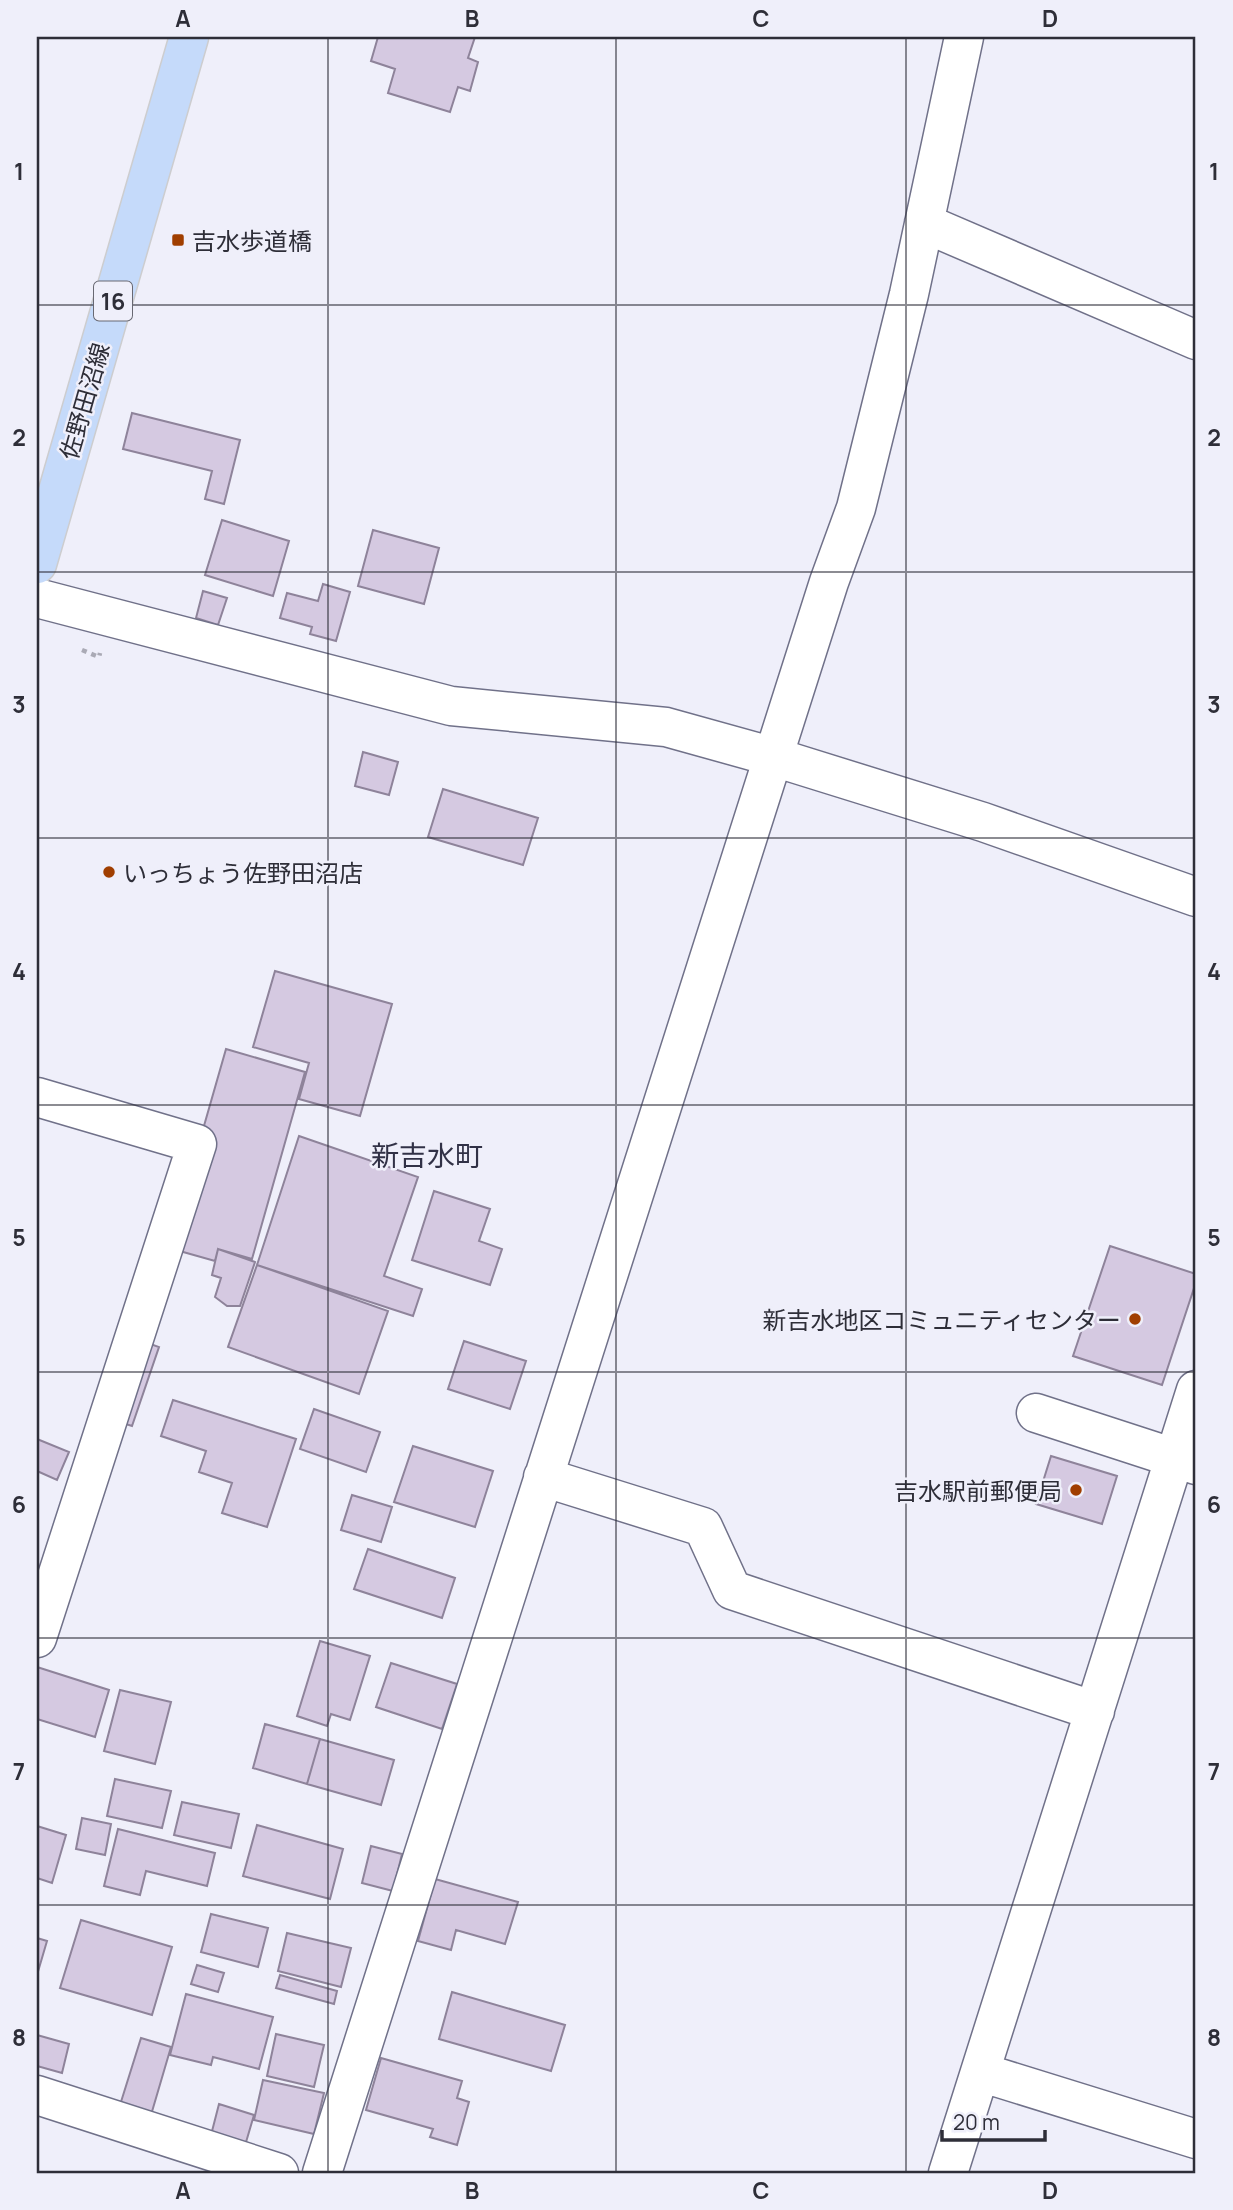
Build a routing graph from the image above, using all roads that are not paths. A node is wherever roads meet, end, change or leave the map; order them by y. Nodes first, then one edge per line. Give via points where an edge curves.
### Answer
1 (189, 37) edge
2 (964, 37) edge
3 (924, 223) junction
4 (1196, 340) edge
5 (37, 564) edge
6 (37, 598) edge
7 (774, 757) junction
8 (1196, 897) edge
9 (37, 1097) edge
10 (1196, 1390) edge
11 (1036, 1413) dead end
12 (1186, 1461) edge
13 (543, 1478) junction
14 (37, 1638) edge
15 (1095, 1711) junction
16 (981, 2072) junction
17 (37, 2095) edge
18 (1196, 2139) edge
19 (279, 2173) edge
20 (322, 2173) edge
21 (948, 2173) edge

1 - 5 main road, 佐野田沼線 / 16
2 - 3 street
3 - 4 street
3 - 7 street via 856,508
6 - 7 street via 451,705 666,727
7 - 8 street via 983,822
7 - 13 street
9 - 14 street via 197,1144
10 - 12 street
11 - 12 street
12 - 15 street
13 - 15 street via 703,1527 733,1590
13 - 20 street
15 - 16 street
16 - 18 street
16 - 21 street
17 - 19 street

